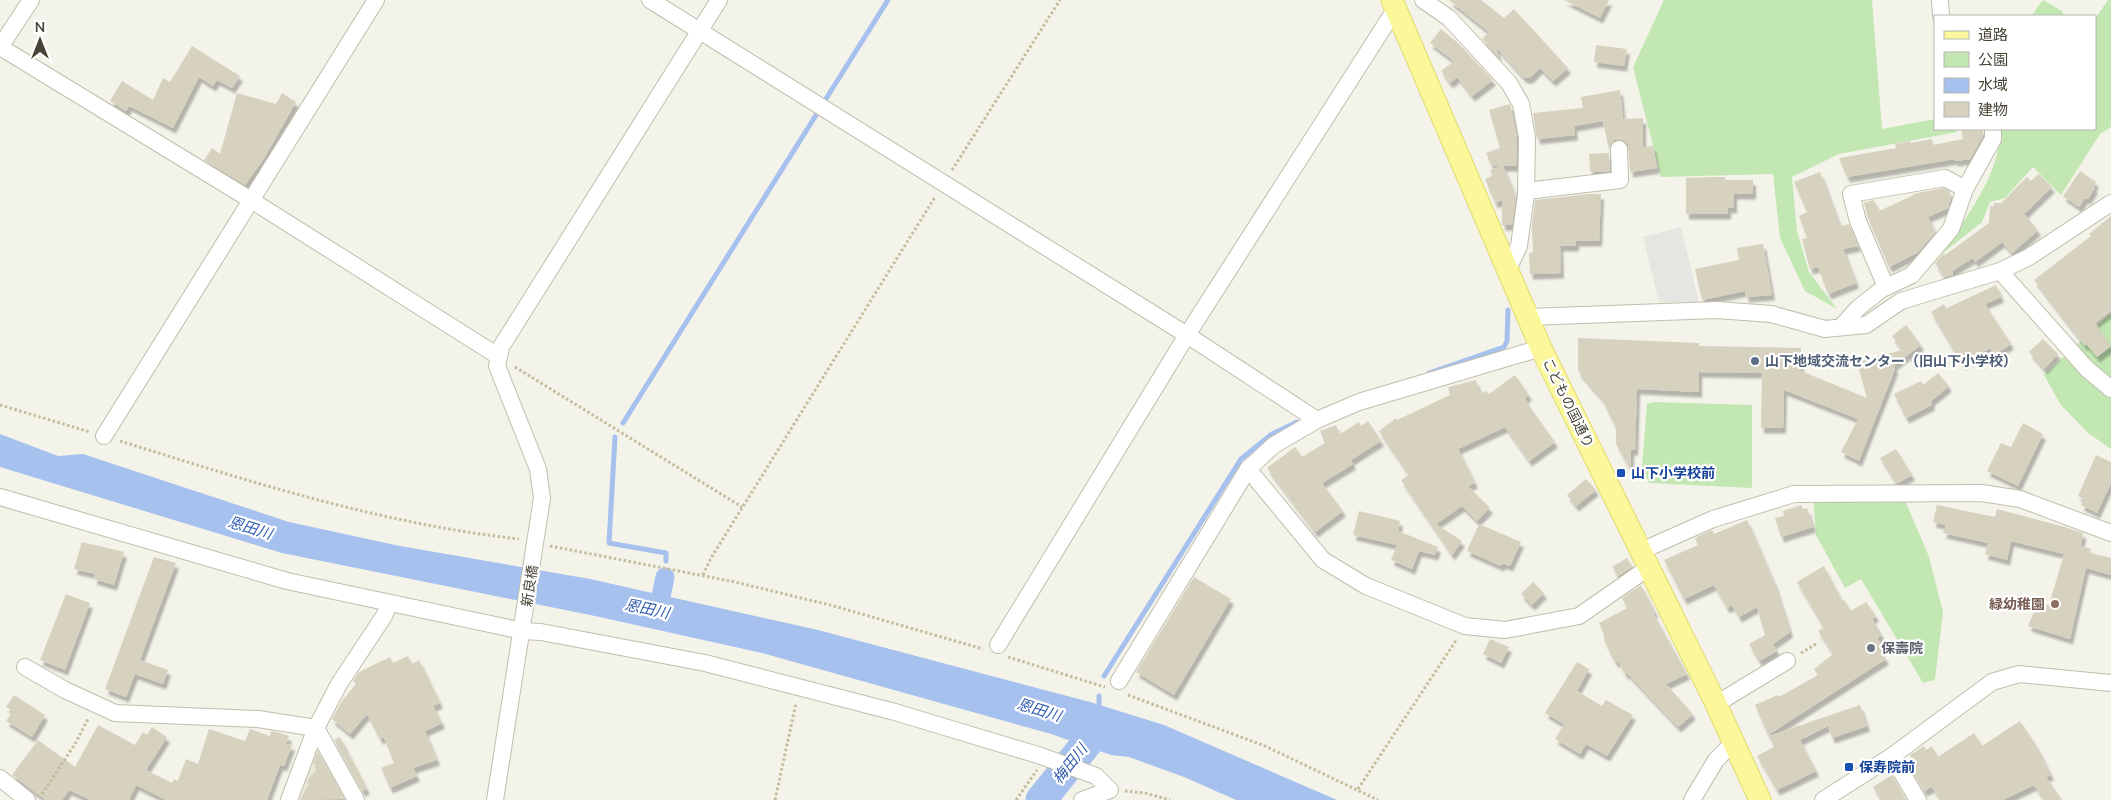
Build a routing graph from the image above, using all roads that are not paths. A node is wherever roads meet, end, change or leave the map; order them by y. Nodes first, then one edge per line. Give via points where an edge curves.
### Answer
1 (31, 0) edge
2 (376, 0) edge
3 (650, 0) edge
4 (719, 0) edge
5 (1423, 0) edge
6 (1940, 0) edge
7 (1394, 4) edge
8 (1941, 15) edge
9 (700, 31) junction
10 (0, 47) edge
11 (1993, 130) edge
12 (1619, 149) dead end
13 (1965, 189) junction
14 (1526, 191) junction
15 (251, 200) junction
16 (2111, 203) edge
17 (2000, 271) junction
18 (1507, 272) junction
19 (1886, 287) junction
20 (1528, 317) junction
21 (1841, 328) junction
22 (1187, 335) junction
23 (1541, 348) junction
24 (498, 356) junction
25 (2111, 389) edge
26 (1317, 420) junction
27 (104, 436) road end
28 (1248, 469) junction
29 (0, 497) edge
30 (2111, 533) edge
31 (1644, 559) junction
32 (389, 604) junction
33 (523, 628) junction
34 (996, 650) road end
35 (1787, 661) dead end
36 (25, 667) dead end
37 (2111, 682) edge
38 (1118, 688) road end
39 (1716, 704) junction
40 (316, 728) junction
41 (1734, 742) junction
42 (1892, 756) junction
43 (0, 778) edge
44 (26, 800) edge
45 (289, 800) edge
46 (356, 800) edge
47 (495, 800) edge
48 (1082, 800) edge
49 (1692, 800) edge
50 (1760, 800) edge
51 (1823, 800) edge
52 (1918, 800) edge

1 - 10 street
2 - 15 street
3 - 9 street
4 - 9 street
5 - 14 street via 1456,25 1509,83 1521,104 1527,137
6 - 8 street
7 - 18 main road, こどもの国通り
7 - 22 street
9 - 22 street
9 - 24 street
10 - 15 street
11 - 13 street via 1993,139
12 - 14 street via 1620,180
13 - 19 street via 1951,229 1932,253 1912,275
13 - 19 street via 1945,178 1851,194 1858,221
14 - 18 street via 1519,246
15 - 24 street
15 - 27 street
16 - 17 street via 2029,257
17 - 21 street via 1901,301 1866,325
17 - 25 street via 2087,370
18 - 20 main road, こどもの国通り
19 - 21 street via 1858,308
20 - 21 street via 1717,310 1771,314 1825,329
20 - 23 main road, こどもの国通り
22 - 26 street
22 - 34 street
23 - 26 street via 1358,402
23 - 31 main road, こどもの国通り
24 - 33 street, 新良橋 via 497,366 538,469 542,487 542,545
26 - 28 street via 1274,445
28 - 31 street via 1322,560 1366,586 1465,626 1505,630 1579,616
28 - 38 street
29 - 32 street via 287,581
30 - 31 street via 2020,499 1982,493 1794,494 1712,519
31 - 39 main road, こどもの国通り
32 - 33 street
32 - 40 street via 339,684
33 - 47 street, 新良橋
33 - 48 street via 658,653 801,686 1046,758 1096,776 1110,790
35 - 39 street
36 - 40 street via 115,713 258,719
37 - 42 street via 2019,674 1992,682
39 - 41 main road, こどもの国通り
40 - 45 street
40 - 46 street
41 - 49 street via 1716,760
41 - 50 main road, こどもの国通り
42 - 51 street
42 - 52 street
43 - 44 street

